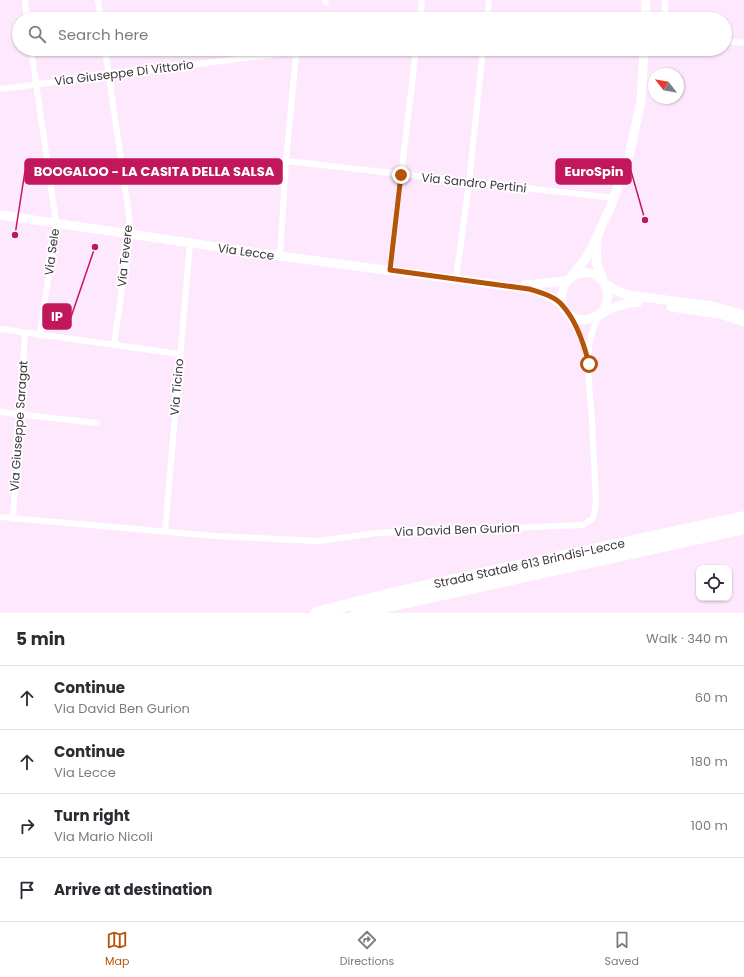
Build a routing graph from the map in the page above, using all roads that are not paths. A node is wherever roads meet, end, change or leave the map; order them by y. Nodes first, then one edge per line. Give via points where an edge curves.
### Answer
1 (25, 0) edge
2 (98, 0) edge
3 (422, 0) edge
4 (489, 0) edge
5 (646, 0) edge
6 (665, 0) edge
7 (26, 12) edge
8 (100, 12) edge
9 (421, 12) edge
10 (488, 12) edge
11 (645, 12) edge
12 (665, 12) edge
13 (732, 42) edge
14 (744, 43) edge
15 (32, 56) edge
16 (106, 56) edge
17 (262, 56) edge
18 (296, 56) edge
19 (415, 56) edge
20 (482, 56) edge
21 (644, 56) edge
22 (108, 75) junction
23 (35, 84) junction
24 (0, 89) edge
25 (286, 161) junction
26 (401, 175) junction
27 (469, 183) junction
28 (614, 198) junction
29 (0, 215) edge
30 (56, 222) junction
31 (602, 226) junction
32 (130, 234) junction
33 (190, 243) junction
34 (280, 256) junction
35 (390, 270) junction
36 (456, 279) junction
37 (569, 279) junction
38 (494, 284) junction
39 (605, 284) junction
40 (638, 302) junction
41 (564, 308) junction
42 (600, 314) junction
43 (742, 319) edge
44 (0, 329) edge
45 (25, 334) junction
46 (40, 336) junction
47 (114, 345) junction
48 (180, 354) junction
49 (589, 364) junction
50 (0, 412) edge
51 (20, 415) junction
52 (97, 423) dead end
53 (0, 517) edge
54 (744, 517) edge
55 (13, 519) junction
56 (744, 528) edge
57 (165, 532) junction
58 (316, 613) edge
59 (357, 613) edge

1 - 7 street
2 - 8 street
3 - 9 street
4 - 10 street
5 - 11 street
6 - 12 street
13 - 14 street
15 - 23 street, Via Sele
16 - 22 street, Via Tevere
17 - 22 street, Via Giuseppe Di Vittorio
18 - 25 street, Via Giuseppe Di Vittorio
19 - 26 street
20 - 27 street
21 - 28 street via 641,101 636,129
22 - 23 street, Via Giuseppe Di Vittorio
22 - 32 street, Via Tevere
23 - 24 street, Via Giuseppe Di Vittorio
23 - 30 street, Via Sele
25 - 26 street, Via Sandro Pertini
25 - 34 street
26 - 27 street, Via Sandro Pertini
26 - 35 street
27 - 28 street, Via Sandro Pertini
27 - 36 street
28 - 31 street
29 - 30 street, Via Lecce
30 - 32 street, Via Lecce
30 - 46 street, Via Sele
31 - 37 street via 586,258
31 - 39 street via 596,253
32 - 33 street, Via Lecce
32 - 47 street, Via Tevere
33 - 34 street, Via Lecce
33 - 48 street, Via Ticino
34 - 35 street, Via Lecce
35 - 36 street, Via Lecce
36 - 38 street, Via Lecce
37 - 38 street, Via Lecce via 532,285
37 - 39 street via 577,274 591,273
37 - 41 street via 561,296
38 - 41 street, Via Lecce via 537,291
39 - 40 street via 620,298
39 - 42 street via 608,302
39 - 43 street via 628,295 712,306
40 - 42 street
40 - 43 street
41 - 42 street via 579,320
41 - 49 street, Via David Ben Gurion via 583,342
42 - 49 street, Via David Ben Gurion via 591,338
44 - 45 street
45 - 46 street
45 - 51 street, Via Giuseppe Saragat
46 - 47 street
47 - 48 street
48 - 57 street, Via Ticino
49 - 57 street, Via David Ben Gurion via 596,504 593,518 583,525 376,533 319,541
50 - 51 street
51 - 52 street
51 - 55 street, Via Giuseppe Saragat
53 - 55 street, Via David Ben Gurion
54 - 58 highway, Strada Statale 613 Brindisi-Lecce via 399,592
55 - 57 street, Via David Ben Gurion
56 - 59 highway, Strada Statale 613 Brindisi-Lecce

